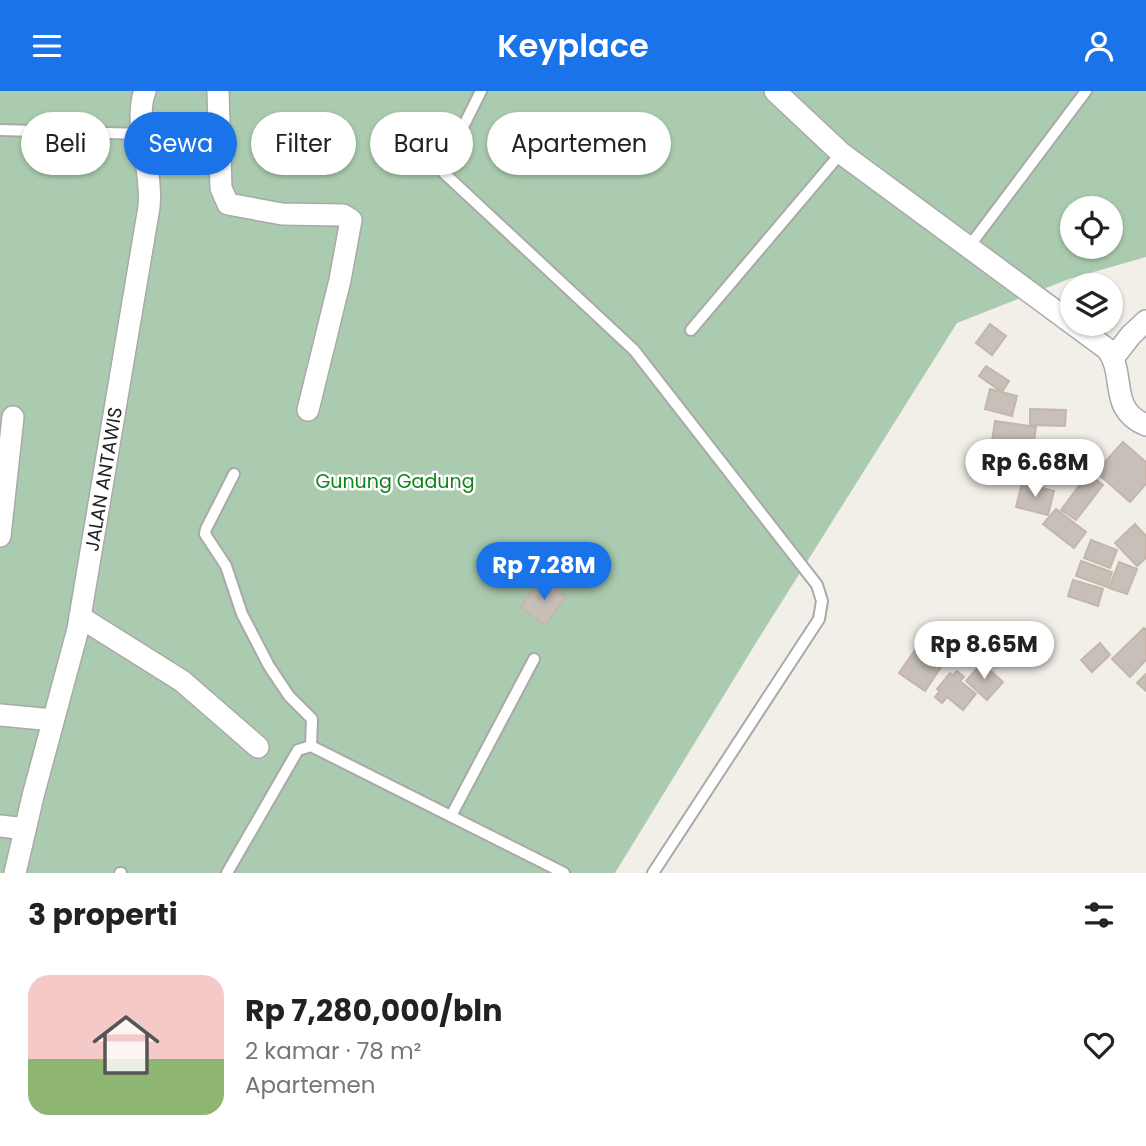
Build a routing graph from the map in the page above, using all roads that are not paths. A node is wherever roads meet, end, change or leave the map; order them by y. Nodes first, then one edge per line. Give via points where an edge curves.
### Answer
1 (145, 91) edge
2 (218, 91) edge
3 (481, 91) edge
4 (775, 91) edge
5 (1086, 91) edge
6 (141, 112) edge
7 (0, 129) edge
8 (124, 133) edge
9 (841, 153) junction
10 (150, 175) edge
11 (968, 248) junction
12 (1146, 321) edge
13 (691, 330) dead end
14 (1113, 358) junction
15 (308, 410) dead end
16 (13, 417) dead end
17 (1146, 425) edge
18 (234, 474) dead end
19 (0, 536) edge
20 (80, 617) junction
21 (534, 659) dead end
22 (0, 715) edge
23 (53, 720) junction
24 (311, 746) junction
25 (258, 747) dead end
26 (451, 815) junction
27 (0, 826) edge
28 (25, 829) junction
29 (11, 865) edge
30 (227, 873) edge
31 (564, 873) edge
32 (653, 873) edge

1 - 6 street, JALAN ANTAWIS
2 - 15 street via 221,188 228,204 282,214 343,215 351,220
3 - 32 lane via 444,173 634,351 817,585 822,601 819,619
4 - 9 street
5 - 11 lane
7 - 8 lane
9 - 11 street
9 - 13 lane
10 - 20 street, JALAN ANTAWIS via 149,207
11 - 14 street via 1107,349
12 - 14 street
14 - 17 street via 1125,409
16 - 19 street
18 - 24 lane via 205,534 226,566 242,614 269,666 312,719
20 - 23 street, JALAN ANTAWIS
20 - 25 street via 182,681
21 - 26 lane
22 - 23 street
23 - 28 street, JALAN ANTAWIS
24 - 26 lane
24 - 30 lane via 298,750
26 - 31 lane
27 - 28 street
28 - 29 street, JALAN ANTAWIS

